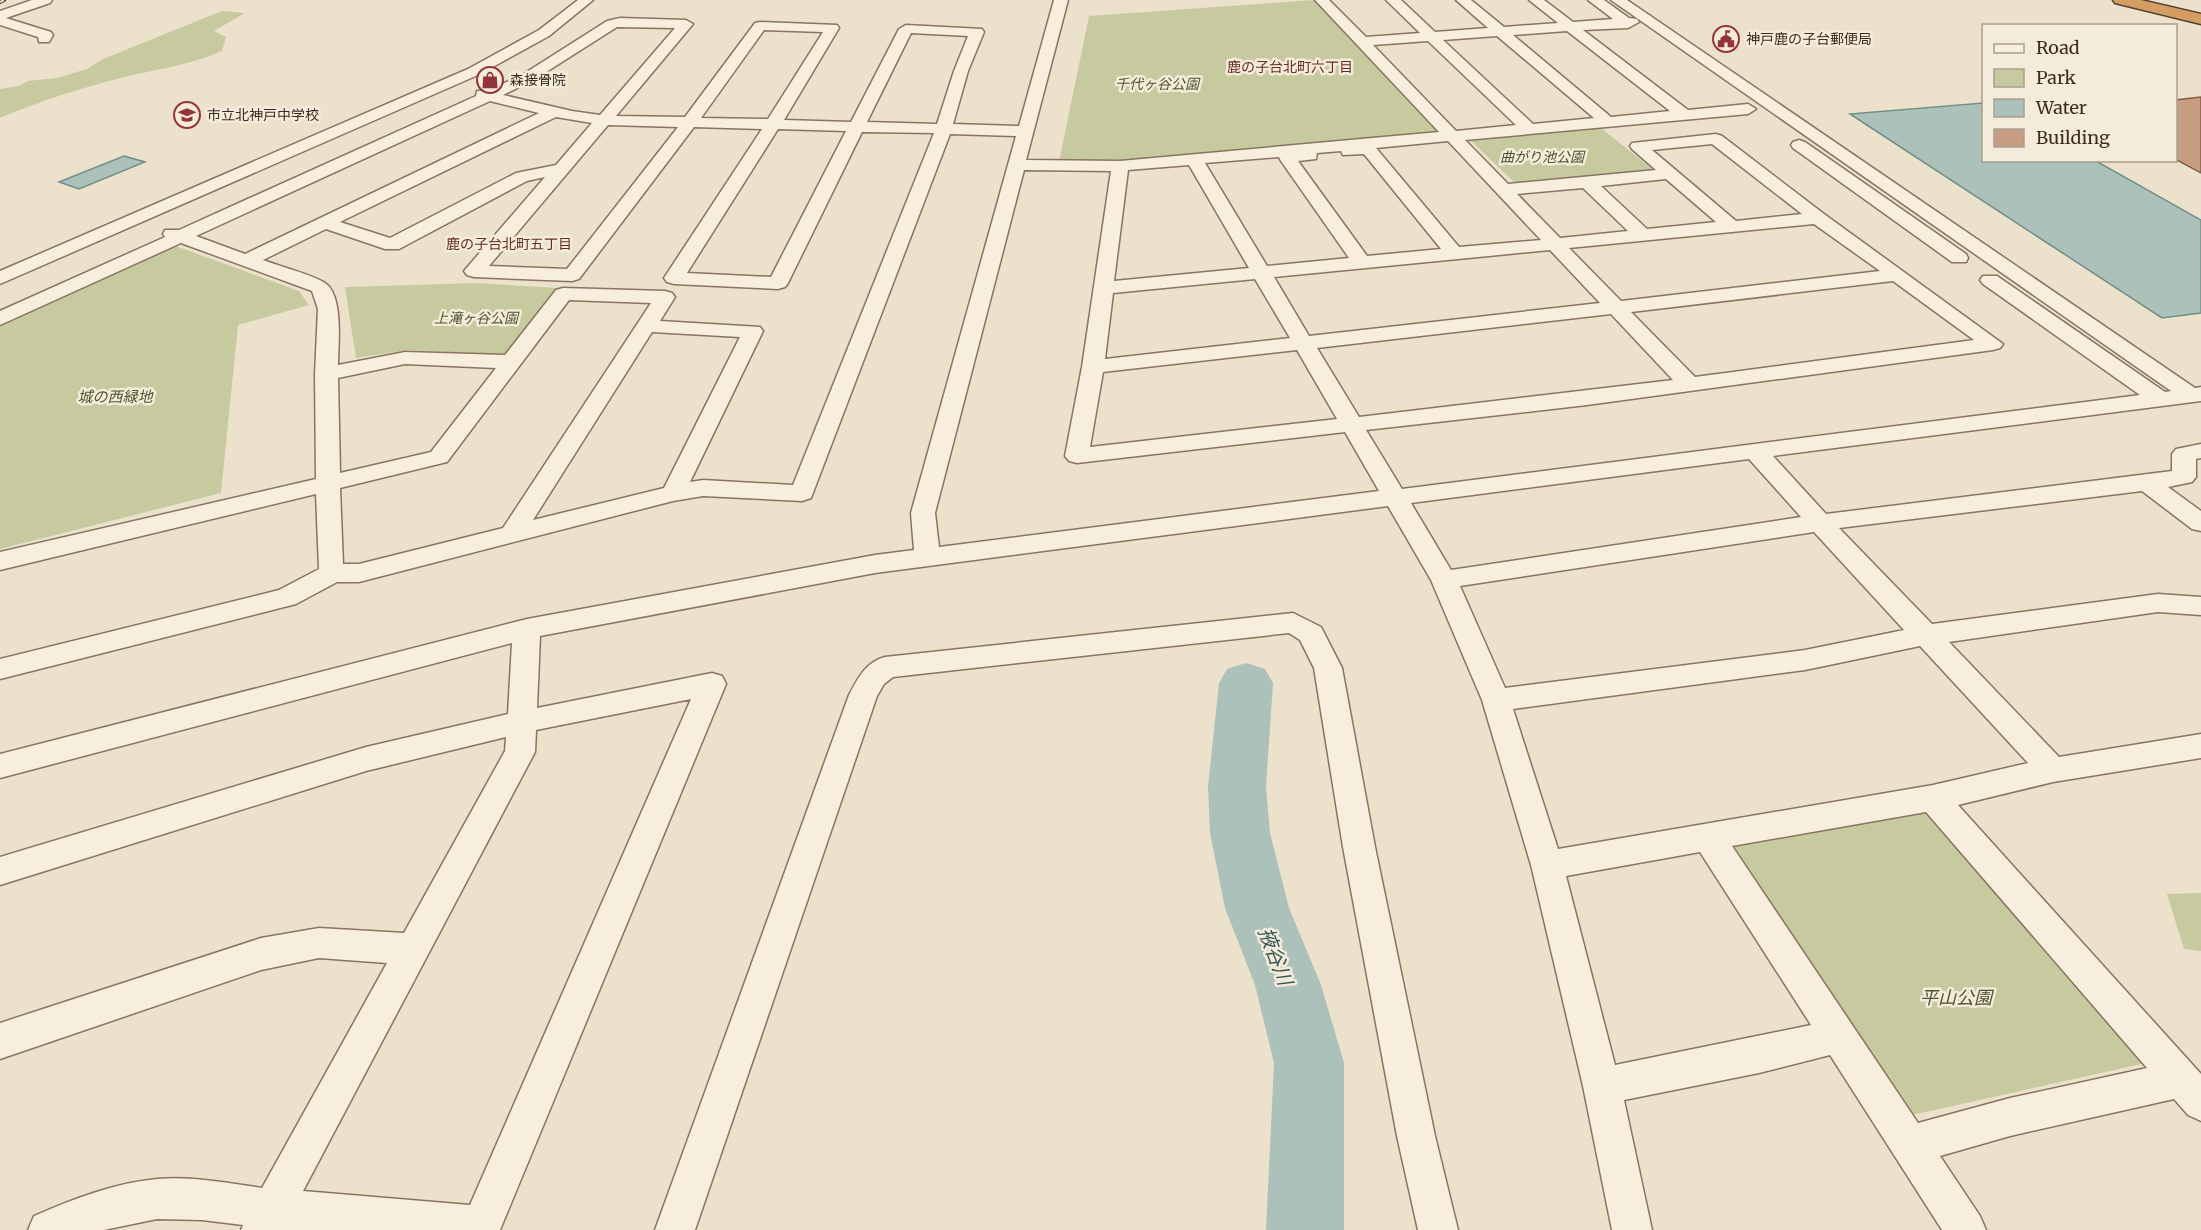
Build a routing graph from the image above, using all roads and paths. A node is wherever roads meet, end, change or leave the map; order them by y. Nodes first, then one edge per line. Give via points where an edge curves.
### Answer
1 (45, 0) edge
2 (586, 0) edge
3 (1061, 0) edge
4 (1323, 0) edge
5 (1392, 0) edge
6 (1463, 0) edge
7 (1536, 0) edge
8 (1595, 0) edge
9 (1618, 0) edge
10 (2121, 0) edge
11 (2160, 0) edge
12 (2201, 10) edge
13 (0, 16) edge
14 (2201, 19) edge
15 (0, 21) edge
16 (1651, 21) junction
17 (1626, 23) junction
18 (1569, 26) junction
19 (1500, 31) junction
20 (1431, 36) junction
21 (44, 39) dead end
22 (1361, 42) junction
23 (446, 84) junction
24 (488, 96) junction
25 (1748, 109) junction
26 (553, 112) junction
27 (1685, 116) junction
28 (605, 120) junction
29 (690, 122) junction
30 (1608, 122) junction
31 (773, 125) junction
32 (857, 127) junction
33 (1529, 129) junction
34 (943, 130) junction
35 (1026, 131) junction
36 (1452, 136) junction
37 (1194, 159) junction
38 (1018, 165) junction
39 (1120, 166) junction
40 (561, 169) junction
41 (1670, 174) junction
42 (1587, 182) junction
43 (1504, 190) junction
44 (1818, 218) junction
45 (134, 220) junction
46 (325, 223) junction
47 (1731, 226) junction
48 (1642, 234) junction
49 (180, 237) junction
50 (1556, 243) junction
51 (1454, 253) junction
52 (248, 260) junction
53 (1360, 262) junction
54 (1260, 272) junction
55 (1898, 275) junction
56 (0, 278) edge
57 (1102, 288) junction
58 (1617, 308) junction
59 (0, 319) edge
60 (646, 326) junction
61 (1303, 343) junction
62 (510, 362) junction
63 (1093, 367) junction
64 (326, 374) junction
65 (1689, 384) junction
66 (2197, 392) edge
67 (2159, 398) junction
68 (1352, 424) junction
69 (1754, 450) junction
70 (2201, 451) edge
71 (2147, 483) junction
72 (327, 484) junction
73 (673, 493) junction
74 (1392, 496) junction
75 (1820, 523) junction
76 (2201, 523) edge
77 (513, 532) junction
78 (927, 557) junction
79 (0, 561) edge
80 (333, 573) junction
81 (1444, 580) junction
82 (2201, 606) edge
83 (527, 629) junction
84 (1927, 635) junction
85 (0, 669) edge
86 (1496, 700) junction
87 (522, 722) junction
88 (2201, 746) edge
89 (0, 766) edge
90 (2053, 770) junction
91 (1933, 798) junction
92 (1708, 837) junction
93 (1547, 865) junction
94 (0, 871) edge
95 (414, 949) junction
96 (1838, 1036) junction
97 (0, 1041) edge
98 (1602, 1086) junction
99 (2191, 1091) edge
100 (1909, 1145) junction
101 (267, 1219) edge
102 (481, 1228) edge
103 (48, 1230) edge
104 (675, 1230) edge
105 (1438, 1230) edge
106 (1632, 1230) edge
107 (1965, 1230) edge

1 - 13 street
2 - 23 street via 544,33
3 - 35 street
4 - 22 street
5 - 20 street
6 - 19 street
7 - 18 street
8 - 17 street
9 - 16 street
10 - 14 highway
11 - 12 highway
15 - 21 street via 46,35
16 - 17 street
16 - 66 street
17 - 18 street
17 - 25 street
18 - 19 street
18 - 27 street
19 - 20 street
19 - 30 street
20 - 22 street
20 - 33 street
22 - 36 street
23 - 24 street
23 - 45 street
24 - 26 street
24 - 28 street via 564,57 612,24 686,24
24 - 49 street
25 - 27 street
25 - 67 street
26 - 28 street
26 - 46 street
27 - 30 street
28 - 29 street
28 - 40 street
29 - 31 street
29 - 31 street via 760,26 832,28
29 - 40 street via 572,275 474,271
30 - 33 street
31 - 32 street
31 - 32 street via 674,278 778,283
32 - 34 street
32 - 34 street via 906,29 977,32
33 - 36 street
34 - 35 street
34 - 73 street via 802,493 703,488
35 - 38 street
36 - 37 street
36 - 43 street
37 - 39 street
37 - 54 street
38 - 39 street
38 - 78 street via 923,513
39 - 57 street
40 - 46 street via 522,177 392,245
41 - 42 street
41 - 44 street via 1638,146 1716,139
41 - 47 street
42 - 43 street
42 - 48 street
43 - 50 street
44 - 47 street
44 - 55 street
45 - 49 street
45 - 56 street
46 - 52 street
47 - 48 street
48 - 50 street
49 - 52 street
49 - 59 street
50 - 51 street
50 - 58 street
51 - 53 street
51 - 53 street via 1368,149 1287,157
52 - 64 street via 322,291 328,309
53 - 54 street
54 - 57 street
54 - 61 street
55 - 58 street
55 - 65 street via 1993,344
57 - 63 street
58 - 61 street
58 - 65 street
60 - 62 street via 665,297 563,294
60 - 73 street via 753,332
60 - 77 street
61 - 63 street
61 - 68 street
62 - 64 street via 405,358
62 - 72 street via 439,457
63 - 68 street via 1077,456
64 - 72 street
65 - 68 street
66 - 67 street
67 - 69 street
68 - 74 street
69 - 74 street
69 - 75 street
70 - 71 street via 2184,454 2184,477
71 - 75 street
71 - 76 street
72 - 79 street
72 - 80 street
73 - 77 street
74 - 78 street
74 - 81 street
75 - 81 street
75 - 84 street
77 - 80 street via 359,573
78 - 83 street
80 - 85 street via 287,597
81 - 86 street
82 - 84 street via 2157,603
83 - 87 street
83 - 89 street
84 - 86 street via 1805,660
84 - 90 street
86 - 93 street
87 - 94 street via 366,759
87 - 95 street via 520,753
87 - 102 street via 712,684
88 - 90 street
90 - 91 street
91 - 92 street
91 - 99 street
92 - 93 street
92 - 96 street
93 - 98 street
95 - 97 street via 319,943 261,954
95 - 101 street
96 - 98 street
96 - 100 street
98 - 106 street
99 - 100 street via 2010,1117
100 - 107 street
101 - 102 street
101 - 103 street via 202,1200 157,1199 98,1211
104 - 105 street via 863,695 874,677 885,667 1293,623 1311,634 1328,668 1363,870

